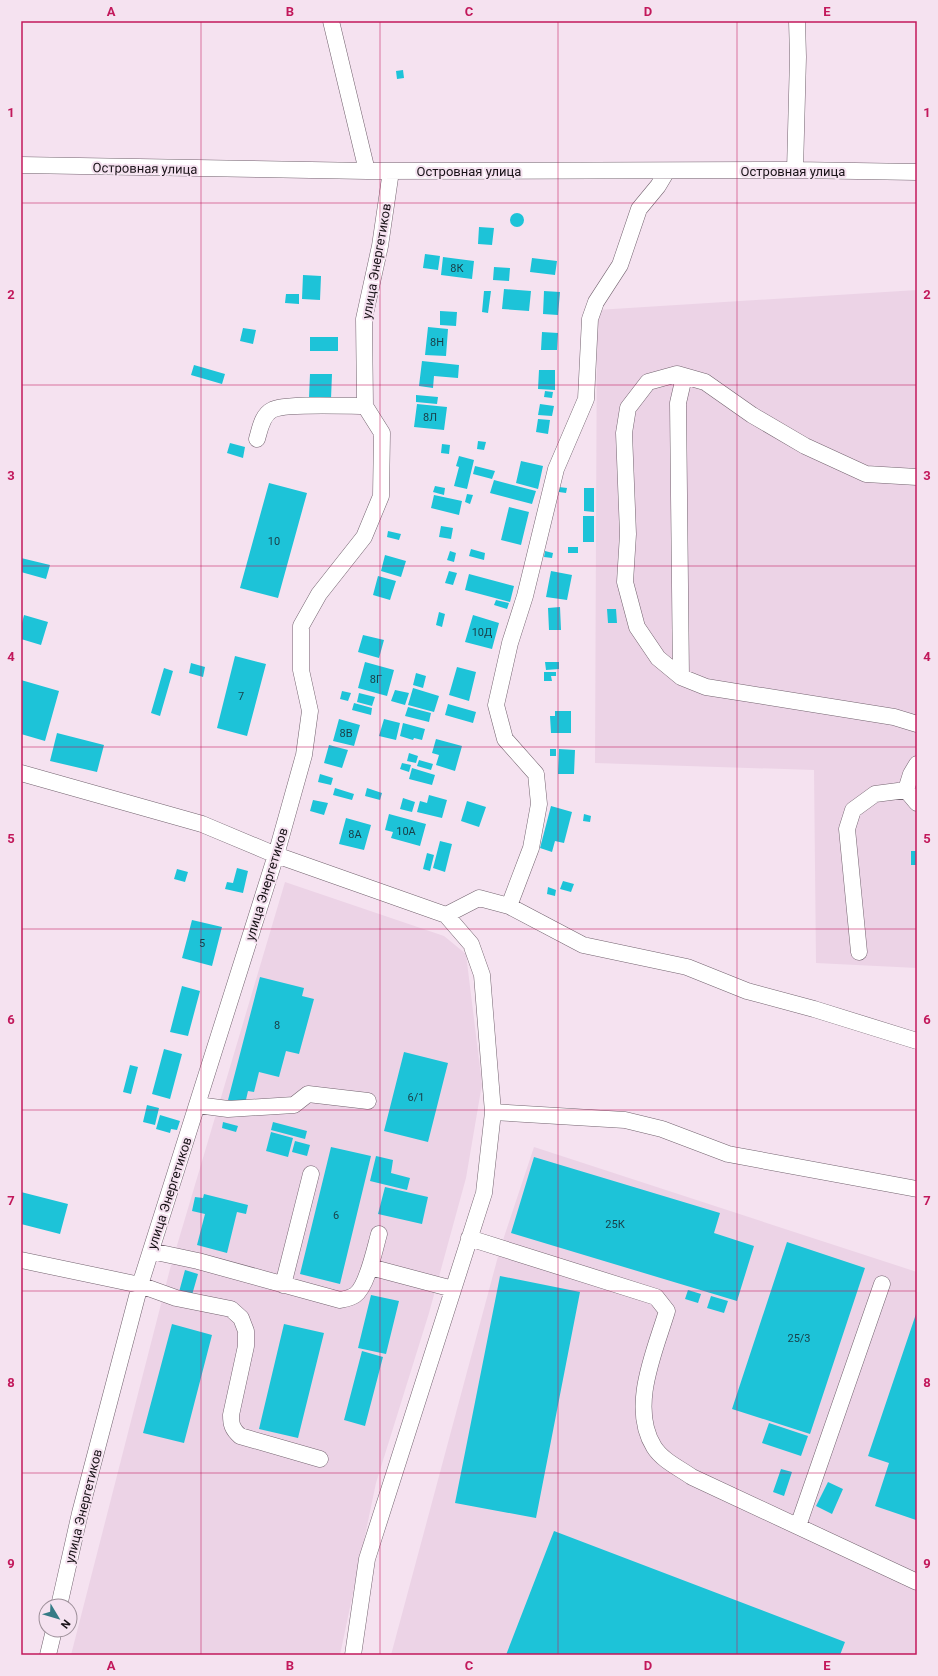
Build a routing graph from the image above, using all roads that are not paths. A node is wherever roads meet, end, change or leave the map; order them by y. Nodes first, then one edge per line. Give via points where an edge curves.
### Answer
1 (331, 21) edge
2 (797, 21) edge
3 (21, 165) edge
4 (795, 170) junction
5 (367, 171) junction
6 (391, 171) junction
7 (667, 172) junction
8 (917, 172) edge
9 (684, 377) junction
10 (365, 406) junction
11 (257, 439) dead end
12 (917, 477) edge
13 (681, 678) junction
14 (917, 724) edge
15 (917, 764) edge
16 (21, 773) edge
17 (906, 790) junction
18 (917, 803) edge
19 (276, 855) junction
20 (509, 906) junction
21 (446, 915) junction
22 (859, 952) dead end
23 (917, 1041) edge
24 (368, 1101) dead end
25 (197, 1105) junction
26 (493, 1112) junction
27 (311, 1174) dead end
28 (917, 1190) edge
29 (379, 1234) dead end
30 (469, 1238) junction
31 (151, 1251) junction
32 (21, 1260) edge
33 (370, 1267) junction
34 (882, 1284) dead end
35 (140, 1285) junction
36 (283, 1285) junction
37 (452, 1289) junction
38 (320, 1459) dead end
39 (798, 1526) junction
40 (917, 1582) edge
41 (61, 1598) edge
42 (52, 1638) edge
43 (48, 1655) edge
44 (354, 1655) edge

1 - 5 street
2 - 4 street
3 - 5 street, Островная улица
4 - 7 street, Островная улица
4 - 8 street, Островная улица
5 - 6 street, Островная улица
6 - 7 street, Островная улица
6 - 10 street, улица Энергетиков via 380,246 364,319
7 - 20 street via 639,209 620,265 596,302 590,319 586,399 556,469 496,705 505,739 536,774 539,804 531,848
9 - 12 street via 705,382 752,415 805,446 866,474
9 - 13 street via 678,403
9 - 13 street via 677,374 648,382 628,408 624,433 628,534 625,582 637,627 658,658
10 - 11 street via 285,406 272,410 263,419
10 - 19 street, улица Энергетиков via 382,433 381,496 364,536 320,594 301,626 301,670 310,711 304,755
13 - 14 street via 706,687 894,717
15 - 17 street
16 - 19 street via 202,824
17 - 18 street
17 - 22 street via 875,794 853,810 847,829
19 - 21 street
19 - 25 street, улица Энергетиков
20 - 21 street via 479,898
20 - 23 street via 583,945 687,967 747,991 814,1008
21 - 26 street via 471,944 482,975
24 - 25 street via 308,1094 294,1104 228,1109
25 - 31 street, улица Энергетиков
26 - 28 street via 624,1120 662,1129 728,1154
26 - 30 street via 484,1193
27 - 36 street
29 - 33 street
30 - 37 street
30 - 39 street via 656,1297 667,1311 645,1388 646,1427 654,1447 668,1462 692,1477
31 - 35 street, улица Энергетиков
31 - 36 street via 198,1260
32 - 35 street
33 - 36 street via 356,1295 340,1300
33 - 37 street
34 - 39 street
35 - 38 street via 176,1298 231,1309 241,1318 246,1331 246,1346 231,1415 234,1431 240,1436
35 - 41 street, улица Энергетиков via 80,1513
37 - 44 street via 367,1559
39 - 40 street
42 - 43 street

